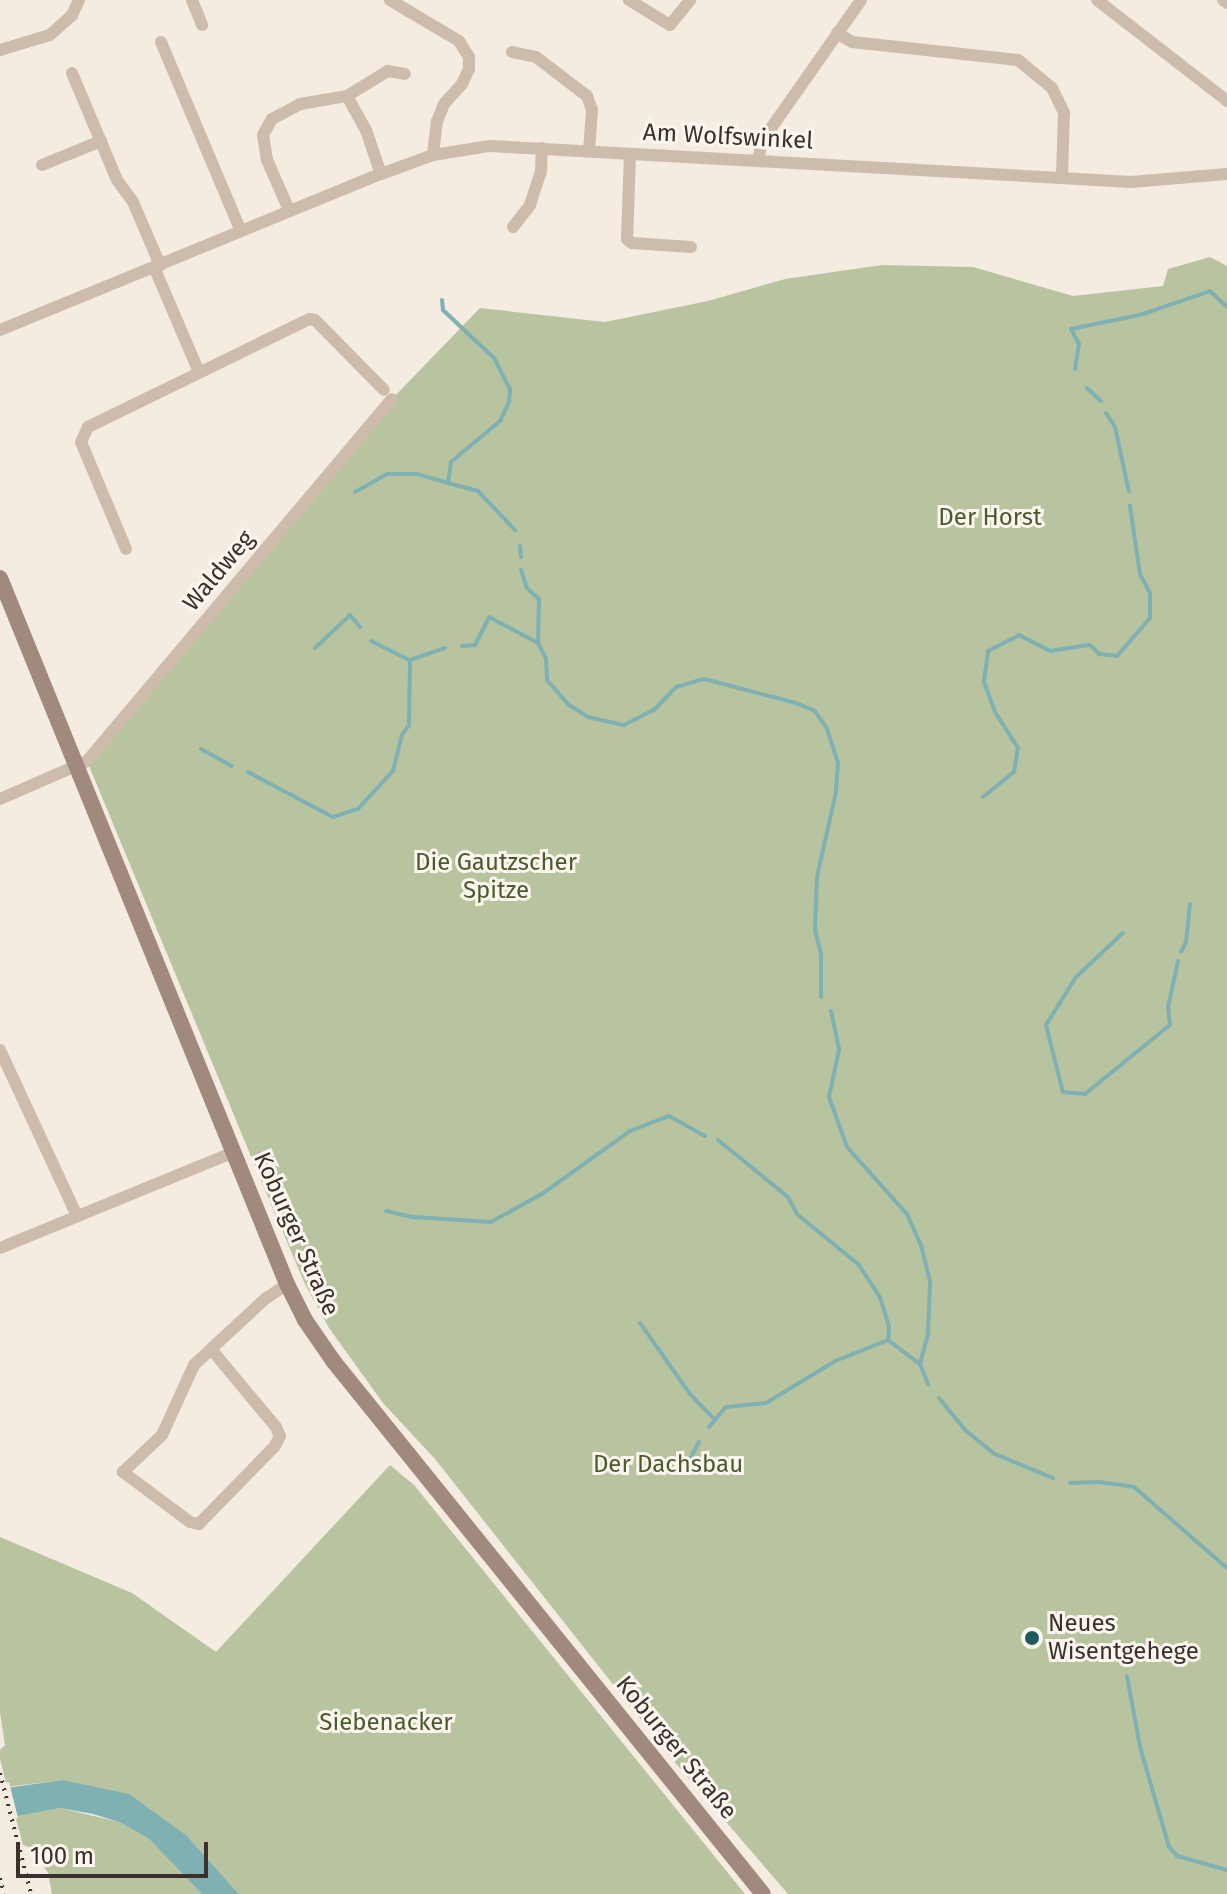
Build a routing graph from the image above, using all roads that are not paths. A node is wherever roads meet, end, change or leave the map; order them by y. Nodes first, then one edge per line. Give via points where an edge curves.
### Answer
1 (79, 0) edge
2 (192, 0) edge
3 (390, 0) edge
4 (629, 0) edge
5 (690, 0) edge
6 (861, 0) edge
7 (1097, 0) edge
8 (202, 25) dead end
9 (837, 33) junction
10 (161, 42) dead end
11 (0, 50) edge
12 (512, 52) dead end
13 (72, 73) dead end
14 (405, 74) dead end
15 (347, 96) junction
16 (1227, 101) edge
17 (101, 141) junction
18 (542, 148) junction
19 (589, 151) junction
20 (630, 154) junction
21 (433, 155) junction
22 (758, 161) junction
23 (42, 165) dead end
24 (381, 174) junction
25 (1227, 174) edge
26 (1062, 178) junction
27 (289, 210) junction
28 (513, 227) dead end
29 (240, 229) junction
30 (691, 247) dead end
31 (157, 266) junction
32 (0, 330) edge
33 (199, 372) junction
34 (126, 549) dead end
35 (0, 578) edge
36 (77, 766) junction
37 (0, 799) edge
38 (0, 1050) edge
39 (234, 1152) junction
40 (77, 1216) junction
41 (0, 1248) edge
42 (287, 1284) junction
43 (211, 1349) junction
44 (763, 1894) edge

1 - 11 street via 72,15 50,35
2 - 8 street
3 - 21 street via 459,41 469,57 462,84 437,121
4 - 5 street via 670,25
6 - 9 street
7 - 16 street
9 - 22 street via 762,141
9 - 26 street via 852,42 1018,60 1042,77 1064,113
10 - 29 street
12 - 19 street via 536,57 587,96 592,110
13 - 17 street
14 - 15 street via 388,71
15 - 24 street
15 - 27 street via 300,104 272,119 263,135 267,160
17 - 23 street
17 - 31 street via 133,202
18 - 19 street, Am Wolfswinkel
18 - 21 street, Am Wolfswinkel via 490,146
18 - 28 street via 530,205
19 - 20 street, Am Wolfswinkel
20 - 22 street, Am Wolfswinkel
20 - 30 street via 627,239
21 - 24 street, Am Wolfswinkel
22 - 26 street, Am Wolfswinkel
24 - 27 street, Am Wolfswinkel
25 - 26 street, Am Wolfswinkel via 1131,182
27 - 29 street, Am Wolfswinkel
29 - 31 street, Am Wolfswinkel
31 - 32 street, Am Wolfswinkel
31 - 33 street
33 - 34 street via 88,427 81,442
33 - 36 street, Waldweg via 309,319 388,394 158,679
35 - 36 main road, Koburger Straße
36 - 37 street, Waldweg
36 - 39 main road, Koburger Straße
38 - 40 street
39 - 40 street
39 - 42 main road, Koburger Straße
40 - 41 street
42 - 43 street
42 - 44 main road, Koburger Straße via 334,1362
43 - 43 street via 194,1365 162,1435 123,1472 199,1524 280,1436

